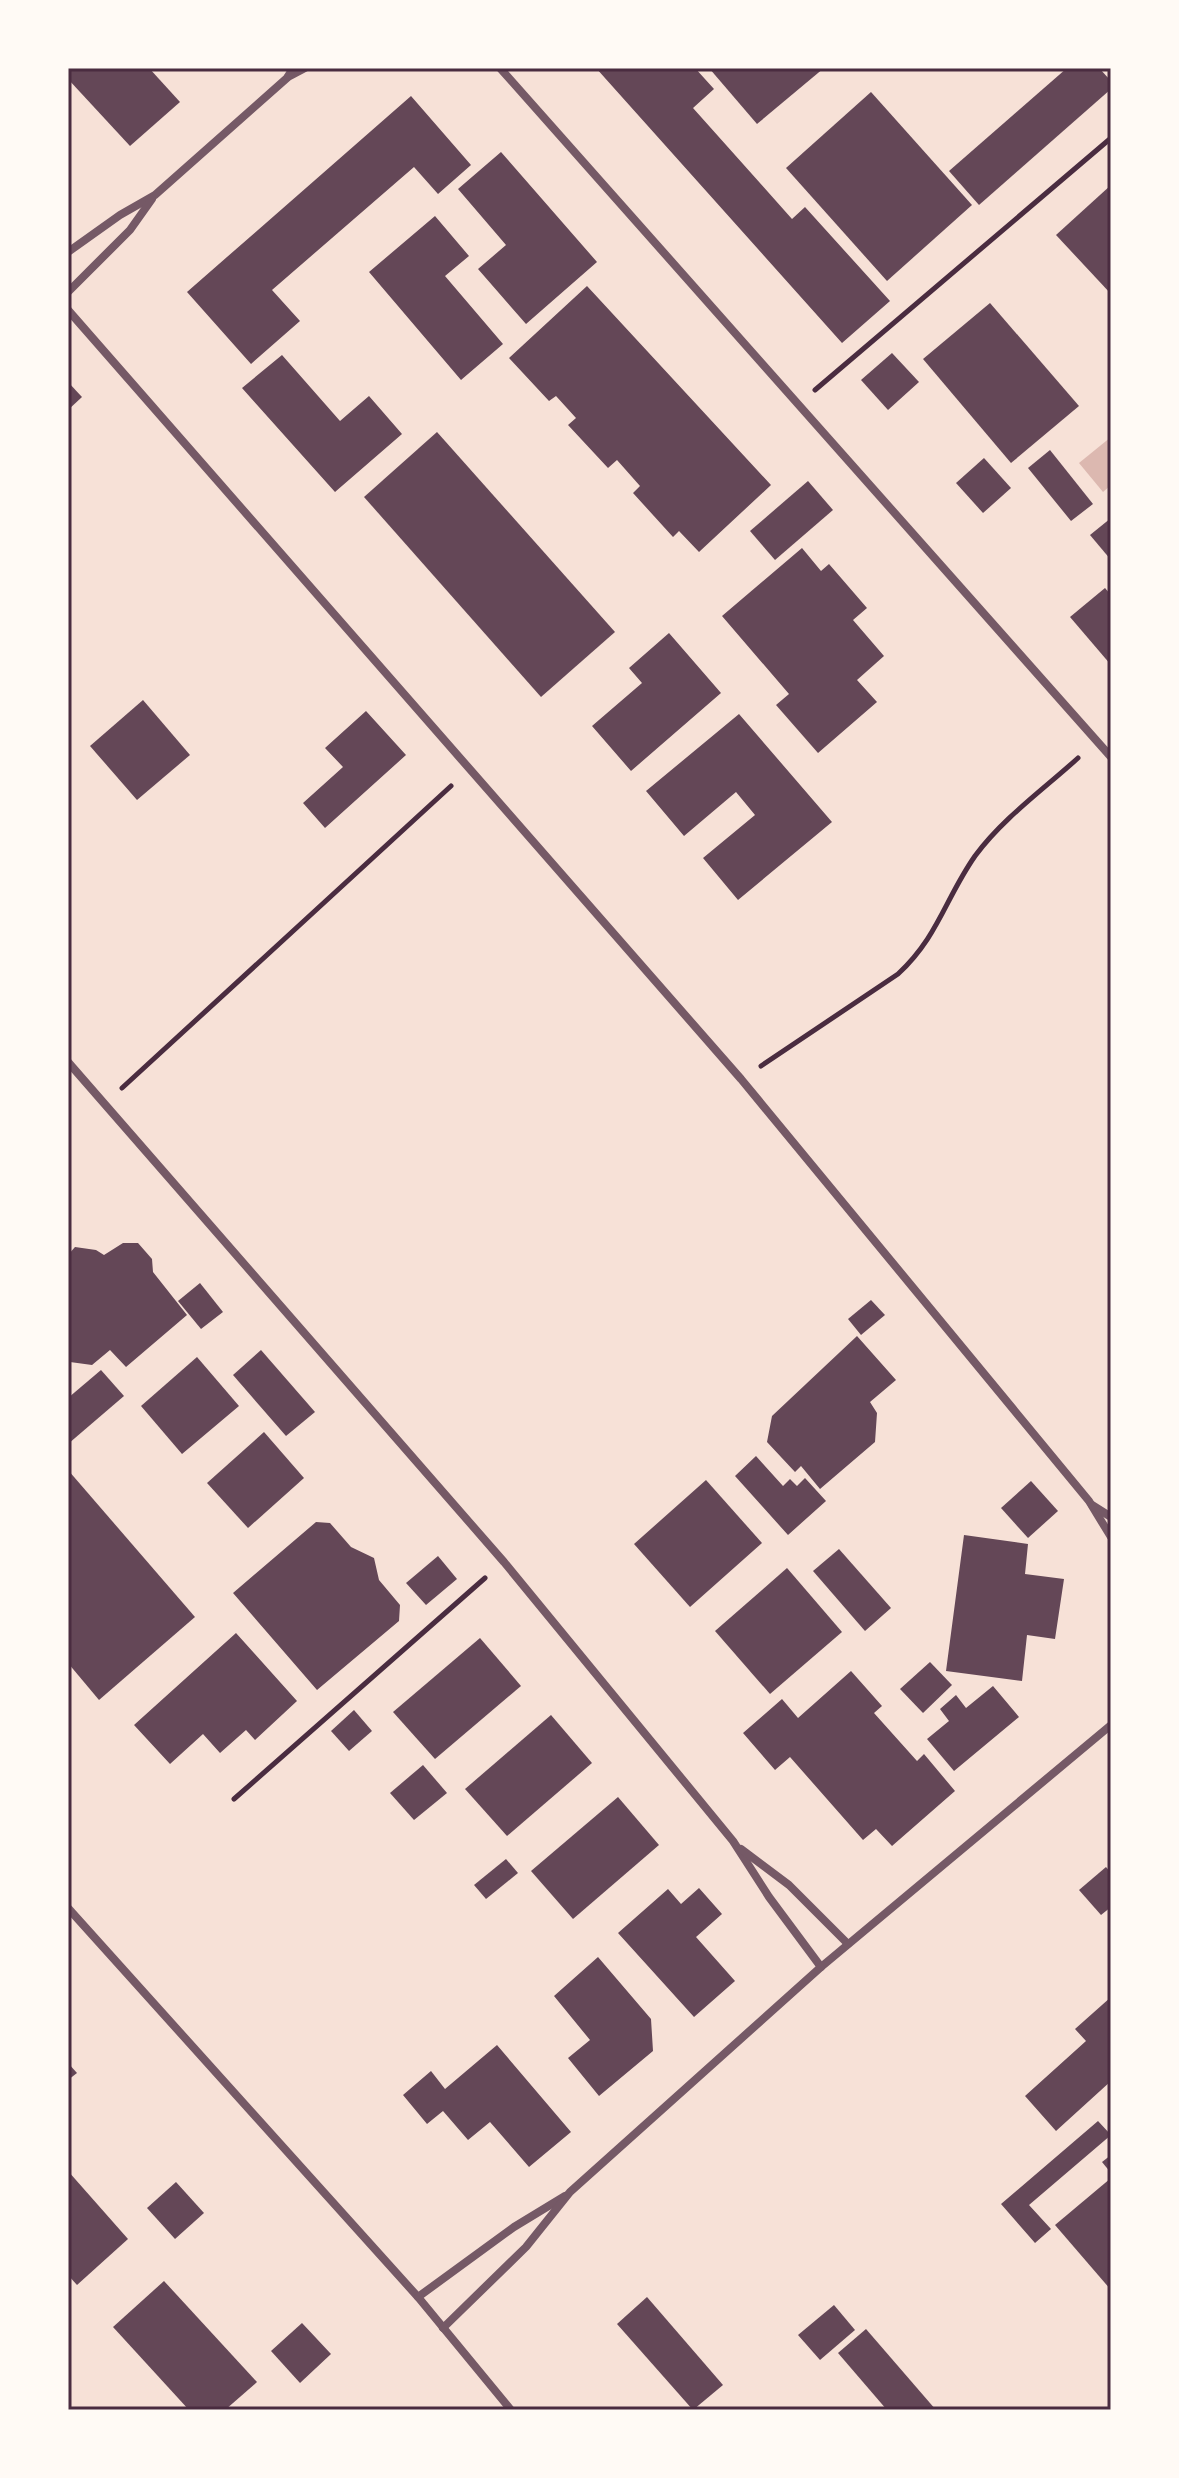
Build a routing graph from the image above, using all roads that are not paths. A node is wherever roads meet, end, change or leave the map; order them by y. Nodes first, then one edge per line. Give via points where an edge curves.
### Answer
1 (293, 68) edge
2 (305, 68) edge
3 (500, 68) edge
4 (287, 78) junction
5 (155, 195) junction
6 (68, 252) edge
7 (68, 292) edge
8 (68, 310) edge
9 (1111, 757) edge
10 (68, 1062) edge
11 (1091, 1504) junction
12 (1111, 1517) edge
13 (1111, 1537) edge
14 (1111, 1725) edge
15 (737, 1846) junction
16 (68, 1908) edge
17 (848, 1944) junction
18 (821, 1967) junction
19 (566, 2196) junction
20 (418, 2297) junction
21 (443, 2328) junction
22 (511, 2410) edge

1 - 4 street
2 - 4 street
3 - 9 street
4 - 5 street
5 - 6 street
5 - 7 street via 130,230
8 - 11 street via 741,1079
10 - 15 street via 504,1562
11 - 12 street
11 - 13 street
14 - 17 street
15 - 17 street via 789,1885
15 - 18 street
16 - 20 street
17 - 18 street
18 - 19 street
19 - 20 street
19 - 21 street via 526,2247
20 - 21 street
21 - 22 street

